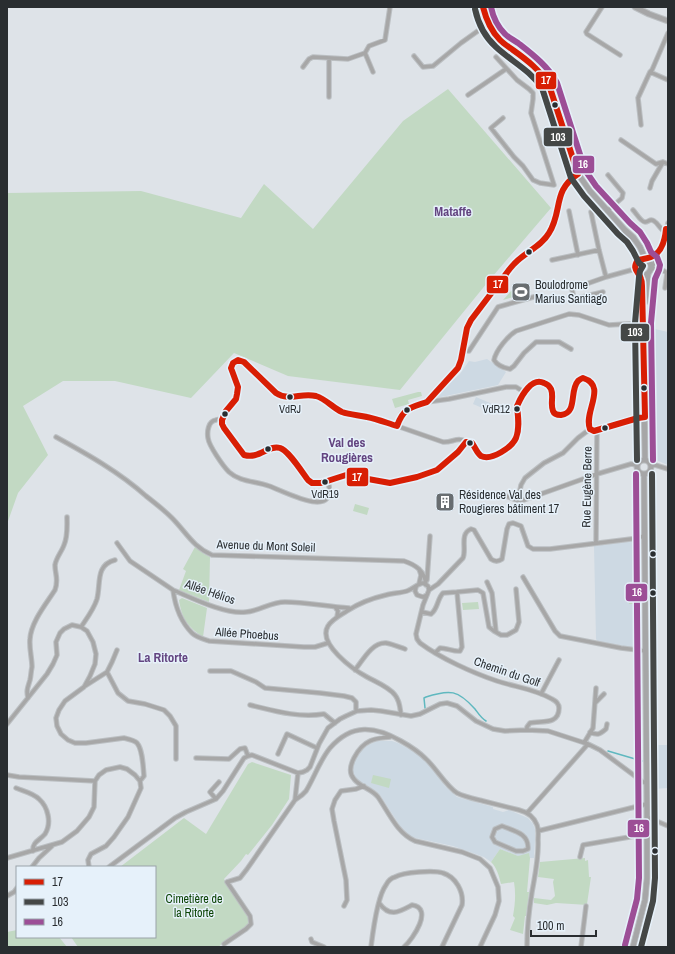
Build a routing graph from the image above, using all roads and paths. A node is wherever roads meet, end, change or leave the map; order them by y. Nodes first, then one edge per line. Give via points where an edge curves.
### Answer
1 (390, 7) edge
2 (484, 7) edge
3 (602, 7) edge
4 (635, 7) edge
5 (668, 21) edge
6 (489, 23) junction
7 (668, 33) edge
8 (507, 46) junction
9 (365, 53) junction
10 (620, 55) dead end
11 (414, 56) dead end
12 (496, 57) dead end
13 (329, 58) junction
14 (303, 67) dead end
15 (506, 68) junction
16 (373, 72) dead end
17 (650, 72) junction
18 (668, 80) edge
19 (468, 95) dead end
20 (329, 97) dead end
21 (503, 118) dead end
22 (641, 125) dead end
23 (621, 140) dead end
24 (663, 162) junction
25 (668, 164) edge
26 (578, 174) junction
27 (608, 175) dead end
28 (554, 185) junction
29 (563, 188) junction
30 (650, 188) dead end
31 (633, 210) dead end
32 (569, 211) dead end
33 (607, 211) junction
34 (591, 212) dead end
35 (668, 223) edge
36 (624, 229) junction
37 (667, 230) edge
38 (599, 250) junction
39 (659, 251) junction
40 (578, 255) junction
41 (646, 259) junction
42 (552, 260) dead end
43 (637, 261) junction
44 (652, 268) junction
45 (635, 269) junction
46 (640, 274) junction
47 (648, 274) junction
48 (606, 277) junction
49 (665, 288) dead end
50 (602, 292) dead end
51 (537, 296) dead end
52 (643, 323) junction
53 (463, 350) junction
54 (571, 350) dead end
55 (524, 392) junction
56 (427, 402) junction
57 (645, 417) junction
58 (222, 420) junction
59 (396, 426) junction
60 (590, 429) junction
61 (597, 430) junction
62 (56, 437) dead end
63 (466, 442) junction
64 (645, 460) junction
65 (637, 465) junction
66 (651, 466) junction
67 (668, 469) edge
68 (597, 474) junction
69 (644, 474) junction
70 (328, 481) junction
71 (506, 496) dead end
72 (518, 500) junction
73 (67, 517) dead end
74 (645, 535) junction
75 (430, 536) dead end
76 (117, 543) dead end
77 (596, 543) junction
78 (115, 560) dead end
79 (418, 568) junction
80 (523, 577) dead end
81 (487, 582) dead end
82 (417, 585) junction
83 (426, 585) junction
84 (516, 589) dead end
85 (173, 590) junction
86 (406, 592) junction
87 (429, 592) junction
88 (457, 592) junction
89 (418, 596) junction
90 (423, 605) junction
91 (335, 607) junction
92 (350, 608) junction
93 (422, 612) junction
94 (337, 617) junction
95 (81, 627) junction
96 (496, 632) junction
97 (328, 643) junction
98 (405, 649) dead end
99 (117, 650) dead end
100 (646, 651) junction
101 (436, 653) junction
102 (559, 660) dead end
103 (355, 670) junction
104 (210, 671) dead end
105 (106, 672) junction
106 (84, 686) junction
107 (596, 688) dead end
108 (541, 694) junction
109 (604, 694) dead end
110 (28, 698) junction
111 (595, 703) junction
112 (250, 705) dead end
113 (357, 711) junction
114 (401, 715) junction
115 (335, 723) junction
116 (7, 724) edge
117 (607, 724) dead end
118 (527, 730) junction
119 (590, 732) junction
120 (391, 736) junction
121 (586, 743) junction
122 (317, 748) junction
123 (278, 754) dead end
124 (248, 756) junction
125 (196, 758) dead end
126 (176, 759) dead end
127 (298, 773) junction
128 (7, 775) edge
129 (95, 781) junction
130 (140, 781) junction
131 (219, 782) dead end
132 (647, 783) junction
133 (364, 786) junction
134 (16, 788) dead end
135 (216, 799) junction
136 (295, 800) junction
137 (647, 804) junction
138 (527, 813) junction
139 (647, 817) junction
140 (668, 826) edge
141 (495, 828) joint
142 (538, 832) junction
143 (647, 834) junction
144 (54, 844) junction
145 (33, 851) junction
146 (580, 857) dead end
147 (7, 858) edge
148 (33, 866) edge
149 (89, 866) edge
150 (110, 866) edge
151 (16, 889) edge
152 (7, 896) edge
153 (379, 903) junction
154 (344, 906) dead end
155 (586, 906) dead end
156 (311, 939) dead end
157 (224, 944) dead end
158 (371, 946) edge
159 (324, 947) edge
160 (365, 947) edge
161 (404, 947) edge
162 (442, 947) edge
163 (480, 947) edge
164 (527, 947) edge
165 (581, 947) edge
166 (633, 947) edge

1 - 9 street via 385,40 369,46
2 - 6 main road
2 - 8 main road
3 - 10 street via 586,32
4 - 5 main road
6 - 8 main road
6 - 11 street via 433,66 423,67
7 - 17 street
8 - 26 main road via 546,79
9 - 13 street via 348,59
9 - 16 street
12 - 15 street
13 - 14 street via 313,57
13 - 20 street
15 - 19 street
15 - 28 street via 533,93 531,112
17 - 18 street
17 - 22 street via 638,98
21 - 28 street via 491,128 532,180 540,184
23 - 24 street via 656,164
24 - 25 street
24 - 30 street
26 - 29 street
26 - 33 main road
27 - 33 street via 623,194 622,198
28 - 29 street
29 - 53 street via 552,230 540,245 514,264 471,320 465,334
31 - 37 street via 643,221 655,221 663,232
32 - 40 street
33 - 36 main road
34 - 38 street
35 - 37 street
36 - 41 main road via 633,237
36 - 43 main road
37 - 39 street
38 - 40 street
38 - 48 street
39 - 41 street via 654,257
39 - 44 street
40 - 42 street
41 - 43 main road
41 - 44 main road via 650,261
43 - 45 main road
44 - 47 main road
44 - 49 street via 667,274
45 - 46 main road
45 - 48 street
46 - 47 main road
46 - 52 main road
47 - 52 main road
48 - 50 street via 572,289 574,299
51 - 53 street via 498,307 469,351
52 - 54 street via 609,325 569,314 511,334 494,360 510,369 536,342 559,342
52 - 57 main road
53 - 56 street via 458,368
55 - 56 street via 516,387 506,387
55 - 60 street via 534,383 546,384 552,392 553,411 556,415 562,415 571,408 577,382 582,378 588,379 595,390 588,422
55 - 63 street via 517,405 517,435 511,445 497,454 484,456 478,453 472,443
56 - 59 street via 406,409
57 - 61 street
57 - 64 main road
58 - 59 street via 237,396 238,385 231,367 240,360 282,397 316,396 345,414 367,417
58 - 70 street via 224,428 245,456 279,447 286,451 309,482 317,484
58 - 70 street via 211,423 208,437 222,464 236,476 272,486 303,500 318,502 324,501 330,492
59 - 63 street via 443,442 449,443 459,439
60 - 61 street
60 - 72 street via 563,454 544,463 525,478
61 - 68 street, Rue Eugène Berre
62 - 79 street, Avenue du Mont Soleil via 127,480 172,518 196,545 212,555 404,561
63 - 70 street via 440,467 417,477 390,483 346,475
64 - 65 main road
64 - 66 main road
65 - 68 street via 631,464
65 - 69 main road via 639,472
66 - 67 street
66 - 69 main road via 649,472
68 - 72 street
68 - 77 street, Rue Eugène Berre
69 - 74 main road
71 - 72 street
73 - 110 street via 67,537 55,565 57,584 30,633 32,666
74 - 77 street
74 - 100 main road
75 - 83 street
76 - 85 street via 130,561
77 - 87 street via 533,549 528,546 521,526 513,523 507,529 502,559 494,561 474,530 467,530 464,538 465,555
78 - 95 street via 108,562 100,574 97,599
79 - 82 street via 421,575
79 - 83 street via 423,572
80 - 100 street via 560,636
81 - 96 street via 492,593
82 - 83 street
82 - 86 street
82 - 89 street via 415,591
83 - 87 street
84 - 96 street via 519,622 516,630 507,635
85 - 91 street, Allée Hélios via 225,610 238,612 284,602
85 - 97 street, Allée Phoebus via 182,619 192,633 208,641 304,647
86 - 89 street
86 - 92 street via 385,595
87 - 89 street via 425,597
87 - 90 street, Chemin du Golf
88 - 93 street via 443,593 431,614
88 - 96 street via 478,590 483,593 489,627
88 - 101 street via 462,647 460,651 440,648
89 - 90 street
90 - 93 street, Chemin du Golf
91 - 92 street, Allée Hélios
91 - 94 street via 338,611
92 - 94 street
93 - 101 street, Chemin du Golf via 416,637 420,643
94 - 97 street via 327,626
95 - 106 street via 87,631 96,654 95,664
95 - 110 street via 64,628 60,633 53,664
97 - 103 street
98 - 103 street via 386,643 377,645
99 - 105 street
100 - 132 main road
101 - 108 street, Chemin du Golf via 493,679
102 - 108 street
103 - 114 street via 392,691 400,704
104 - 113 street via 231,671 265,688 320,692 352,698 356,702
105 - 106 street
105 - 126 street via 118,693 128,700 164,710 170,716 176,726
106 - 130 street via 58,710 56,726 61,734 75,743 124,738 136,743 141,751 144,776
107 - 111 street
108 - 118 street, Chemin du Golf via 557,703 558,714 551,721 530,723
109 - 111 street
110 - 116 street
111 - 119 street via 593,728
112 - 115 street via 303,716 324,714
113 - 114 street via 371,710
113 - 115 street
114 - 118 street via 415,716 440,704 451,703 481,724 493,729
115 - 122 street via 328,728
117 - 119 street via 606,729 600,734
118 - 121 street via 548,731
119 - 121 street
120 - 133 street via 368,742 360,748 354,758 351,776
120 - 136 street via 369,729 346,734 330,748 306,791
120 - 138 street via 424,756 457,792 470,798
121 - 132 street
121 - 138 street
122 - 123 street via 287,734
122 - 127 street via 310,767
124 - 125 street via 245,748 228,759
124 - 127 street via 252,755
124 - 135 street via 244,758 224,791
127 - 136 street
128 - 129 street
129 - 130 street via 106,770 120,767 127,769
129 - 144 street via 94,807 89,817 77,831 62,842
130 - 149 street via 141,788 128,817 106,846 91,854
131 - 135 street via 210,792
132 - 137 main road
133 - 154 street via 341,791 332,809 346,880 347,900
133 - 163 street via 378,797 401,832 410,839 462,852 480,859 490,868 498,887 499,901 496,915
134 - 145 street via 39,799 48,815 46,832 35,842
135 - 150 street via 175,818
136 - 157 street via 240,878 227,882 250,916 250,924
137 - 139 main road
137 - 142 street
138 - 142 street via 535,820
139 - 140 street
139 - 143 main road
141 - 141 street via 492,837 495,842 516,851 528,849 528,842 523,835 502,826
142 - 164 street via 538,860
143 - 146 street via 582,845
143 - 166 main road via 646,899
144 - 145 street
144 - 148 street
145 - 147 street
151 - 152 street
153 - 158 street
153 - 161 street via 392,913 412,905 418,906 421,910 420,923
153 - 162 street via 390,880 402,874 434,871 450,877 463,898
155 - 165 street
156 - 159 street via 312,942
158 - 160 street

